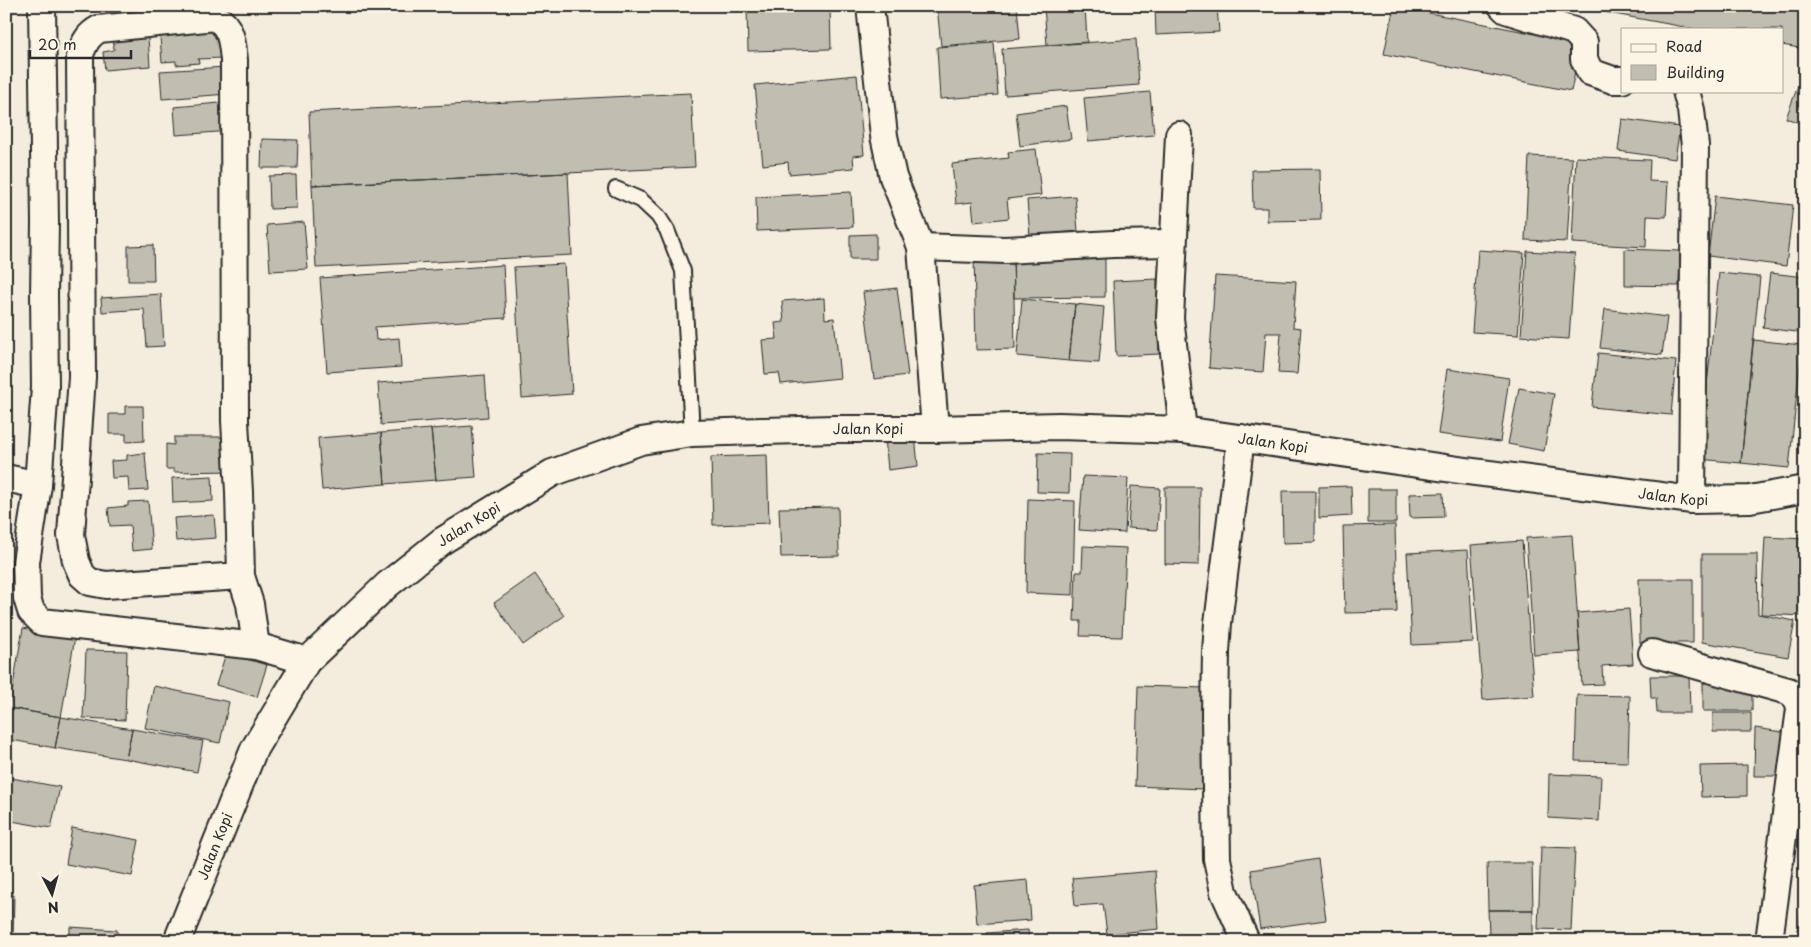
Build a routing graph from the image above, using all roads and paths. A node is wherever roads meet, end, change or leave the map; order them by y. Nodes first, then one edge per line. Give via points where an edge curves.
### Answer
1 (42, 6) edge
2 (870, 6) edge
3 (1502, 6) edge
4 (1621, 80) edge
5 (1686, 92) edge
6 (1179, 135) dead end
7 (616, 189) dead end
8 (1173, 243) junction
9 (921, 247) junction
10 (935, 429) junction
11 (1183, 430) junction
12 (692, 433) junction
13 (1241, 438) junction
14 (6, 478) edge
15 (38, 485) junction
16 (1805, 489) edge
17 (1692, 500) junction
18 (241, 576) junction
19 (256, 646) junction
20 (1652, 653) dead end
21 (307, 661) junction
22 (1794, 839) edge
23 (177, 941) edge
24 (1246, 941) edge
25 (1769, 941) edge

1 - 15 street via 45,387
2 - 9 street via 884,136 893,177
3 - 4 street via 1574,31 1584,42 1584,59 1590,72
5 - 17 street via 1695,146
6 - 8 street
7 - 12 lane via 641,200 658,216 683,271
8 - 9 street via 1005,250
8 - 11 street via 1170,318
9 - 10 street
10 - 11 street, Jalan Kopi via 1059,426
10 - 12 street, Jalan Kopi
11 - 13 street, Jalan Kopi
12 - 21 street, Jalan Kopi via 641,441 552,473 442,541 381,591
13 - 17 street, Jalan Kopi
13 - 24 street via 1218,623 1215,724 1217,858 1224,892
14 - 15 street
15 - 19 street via 26,562 27,598 31,611 42,622
16 - 17 street, Jalan Kopi via 1750,499
18 - 18 street via 235,421 232,43 228,28 216,17 99,30 86,39 80,54 82,377 71,535 76,561 82,575 90,582 106,585
18 - 19 street via 250,604
19 - 21 street
20 - 22 street via 1788,690 1795,695 1800,709
21 - 23 street, Jalan Kopi via 254,749
22 - 25 street

